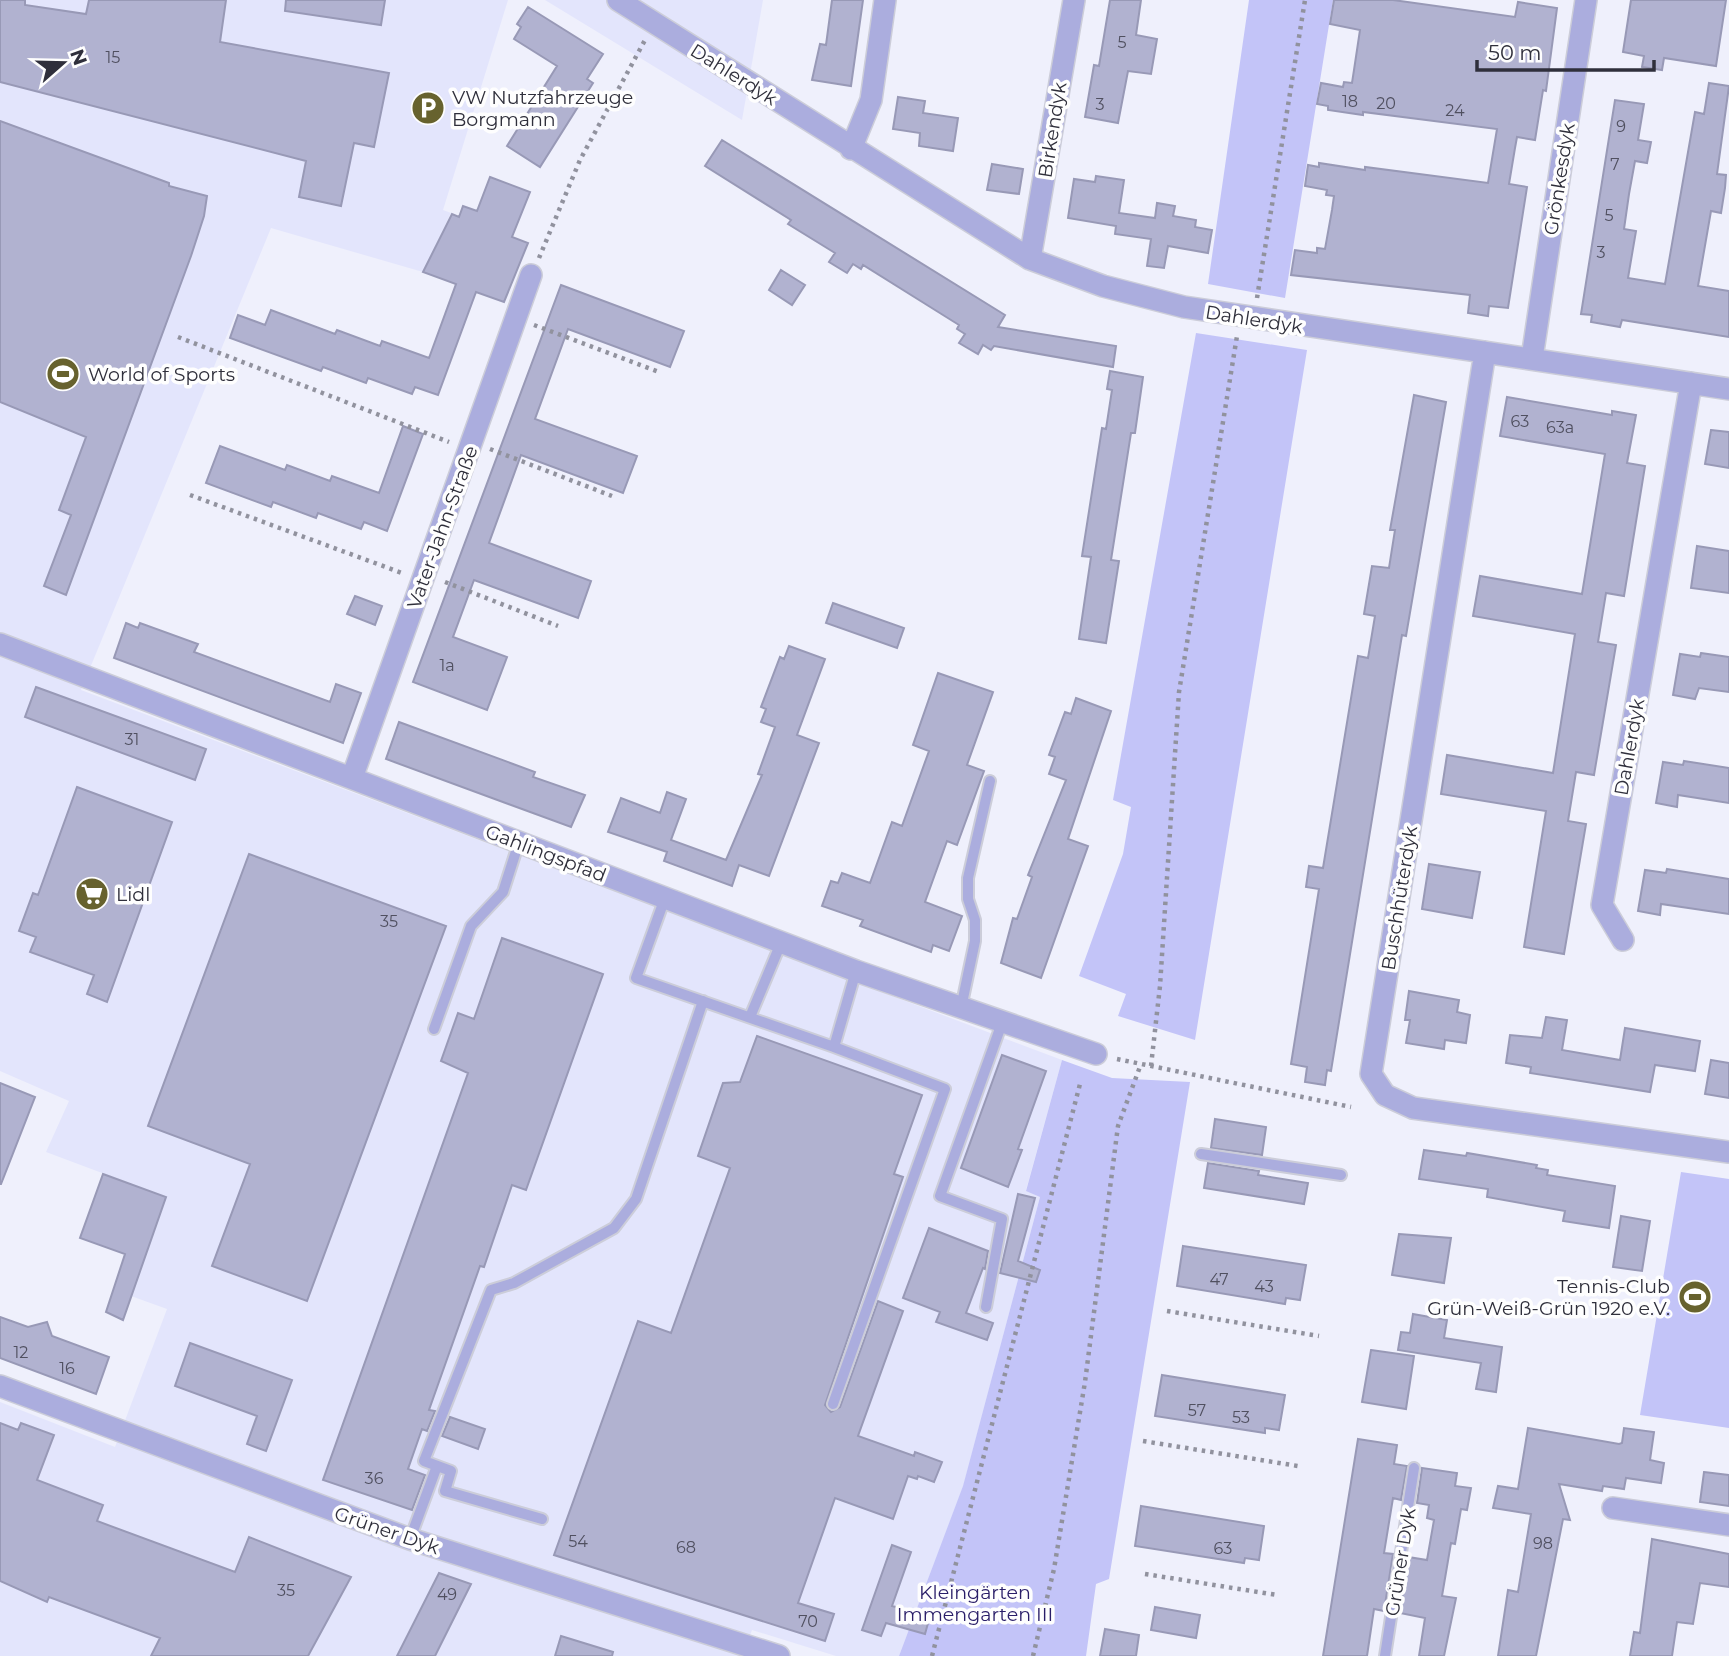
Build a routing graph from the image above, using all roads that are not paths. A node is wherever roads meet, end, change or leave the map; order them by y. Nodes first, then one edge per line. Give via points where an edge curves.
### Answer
1 (618, 0) edge
2 (885, 0) edge
3 (1074, 0) edge
4 (1586, 0) edge
5 (851, 149) junction
6 (1030, 259) junction
7 (531, 275) road end
8 (1485, 352) junction
9 (1532, 358) junction
10 (1691, 383) junction
11 (1729, 389) edge
12 (0, 644) edge
13 (352, 778) junction
14 (990, 781) dead end
15 (519, 842) junction
16 (665, 898) junction
17 (1623, 940) dead end
18 (781, 943) junction
19 (856, 971) junction
20 (703, 1001) junction
21 (961, 1008) junction
22 (750, 1017) junction
23 (1002, 1023) junction
24 (434, 1029) dead end
25 (834, 1047) junction
26 (1096, 1054) road end
27 (1729, 1152) edge
28 (1200, 1154) dead end
29 (1341, 1175) dead end
30 (986, 1307) dead end
31 (0, 1386) edge
32 (833, 1404) dead end
33 (437, 1466) junction
34 (1414, 1468) dead end
35 (1613, 1508) dead end
36 (542, 1519) dead end
37 (1729, 1525) edge
38 (410, 1539) junction
39 (779, 1656) edge
40 (1385, 1656) edge

1 - 5 street, Dahlerdyk
2 - 5 street via 871,100
3 - 6 street, Birkendyk
4 - 9 street, Grönkesdyk
5 - 6 street, Dahlerdyk
6 - 8 street, Dahlerdyk via 1103,286 1184,307
7 - 13 street, Vater-Jahn-Straße
8 - 9 street, Dahlerdyk
8 - 27 street, Buschhüterdyk via 1371,1074 1385,1095 1413,1108
9 - 10 street, Dahlerdyk
10 - 11 street, Dahlerdyk
10 - 17 street, Dahlerdyk via 1602,905
12 - 13 street, Gahlingspfad
13 - 15 street, Gahlingspfad
14 - 21 lane via 968,878 975,941
15 - 16 street, Gahlingspfad
15 - 24 lane via 503,892 471,926
16 - 18 street, Gahlingspfad
16 - 20 lane via 636,978
18 - 19 street, Gahlingspfad
18 - 22 lane
19 - 21 street, Gahlingspfad
19 - 25 lane
20 - 22 lane
20 - 33 lane via 636,1199 614,1228 514,1283 491,1290 424,1461
21 - 23 street, Gahlingspfad
22 - 25 lane
23 - 26 street, Gahlingspfad
23 - 30 lane via 940,1196 1002,1219
25 - 32 lane via 945,1089
28 - 29 lane
31 - 38 street, Grüner Dyk
33 - 36 lane via 451,1471 444,1491
33 - 38 lane
34 - 40 lane, Grüner Dyk
35 - 37 street
38 - 39 street, Grüner Dyk

